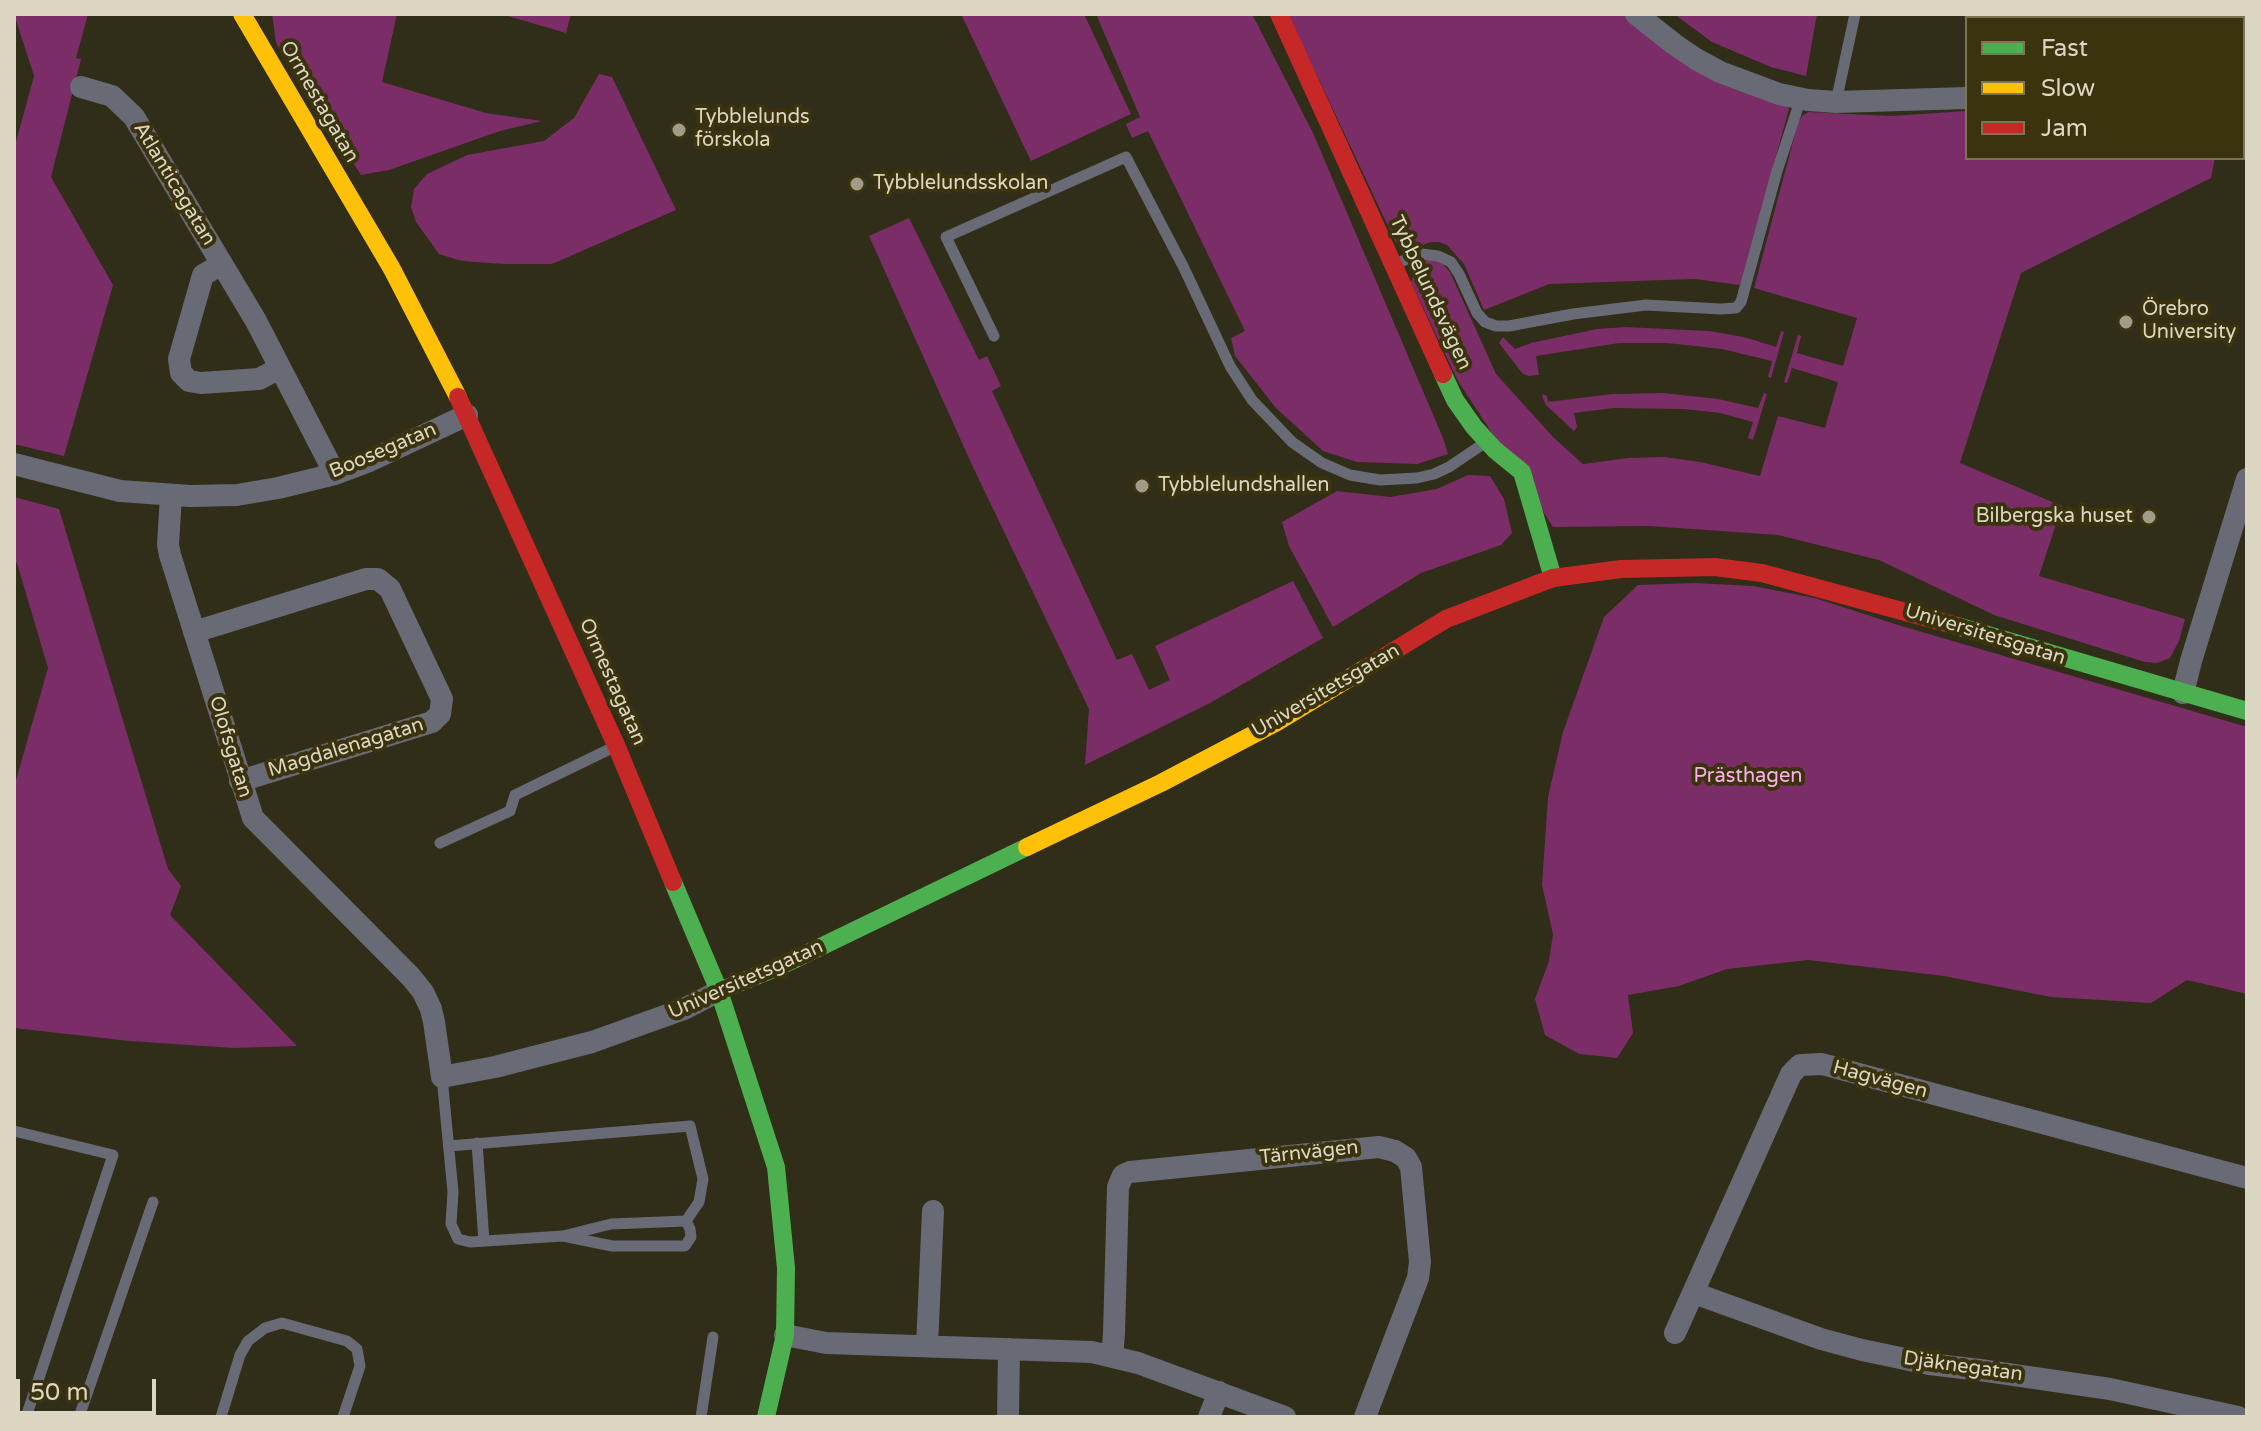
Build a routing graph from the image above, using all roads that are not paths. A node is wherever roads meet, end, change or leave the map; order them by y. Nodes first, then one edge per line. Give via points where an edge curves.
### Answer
1 (242, 14) edge
2 (1279, 14) edge
3 (1636, 14) edge
4 (1855, 14) edge
5 (81, 87) dead end
6 (1801, 98) junction
7 (1965, 98) edge
8 (1836, 102) junction
9 (222, 264) junction
10 (1392, 265) junction
11 (994, 336) dead end
12 (280, 368) junction
13 (467, 415) junction
14 (1487, 442) junction
15 (14, 464) edge
16 (335, 474) junction
17 (2247, 479) edge
18 (171, 495) junction
19 (1553, 578) junction
20 (194, 632) junction
21 (2183, 693) junction
22 (2247, 711) edge
23 (616, 745) junction
24 (240, 781) junction
25 (440, 843) dead end
26 (719, 991) junction
27 (442, 1077) junction
28 (14, 1131) edge
29 (477, 1143) junction
30 (449, 1146) junction
31 (2247, 1178) edge
32 (153, 1202) dead end
33 (933, 1211) dead end
34 (686, 1221) junction
35 (563, 1236) junction
36 (484, 1241) junction
37 (1694, 1293) junction
38 (1675, 1333) dead end
39 (785, 1335) junction
40 (713, 1337) dead end
41 (927, 1346) junction
42 (1009, 1349) junction
43 (1112, 1356) junction
44 (1219, 1392) junction
45 (26, 1417) edge
46 (79, 1417) edge
47 (221, 1417) edge
48 (343, 1417) edge
49 (701, 1417) edge
50 (766, 1417) edge
51 (1008, 1417) edge
52 (1209, 1417) edge
53 (1285, 1417) edge
54 (1365, 1417) edge
55 (2238, 1417) edge

1 - 13 street, Ormestagatan via 392,269
2 - 10 street, Tybbelundsvägen
3 - 6 street via 1720,72
4 - 8 lane
5 - 9 street, Atlanticagatan via 112,96 134,117
6 - 8 street
6 - 10 lane via 1736,308 1646,305 1496,326 1477,313 1451,262 1422,254
7 - 8 street
9 - 12 street, Atlanticagatan
9 - 12 street, Atlanticagatan via 203,275 179,359 181,373 201,383 259,379
10 - 14 street, Tybbelundsvägen via 1455,400
11 - 14 lane via 946,237 1126,157 1230,366 1252,400 1292,442 1350,475 1390,480 1434,474
12 - 16 street, Atlanticagatan
13 - 16 street, Boosegatan
13 - 23 street, Ormestagatan
14 - 19 street, Tybbelundsvägen via 1522,472
15 - 18 street, Boosegatan via 120,491
16 - 18 street, Boosegatan via 237,495
17 - 21 street
18 - 20 street, Olofsgatan via 168,545
19 - 21 street, Universitetsgatan via 1715,567 1762,573
19 - 26 street, Universitetsgatan via 1446,619 1277,722 1161,783
20 - 24 street, Olofsgatan
20 - 24 street, Magdalenagatan via 378,579 390,589 442,699 440,714 432,722
21 - 22 street, Universitetsgatan
23 - 25 lane via 515,795 510,811
23 - 26 street, Ormestagatan
24 - 27 street, Olofsgatan via 257,824 423,992 434,1022
26 - 27 street, Universitetsgatan via 592,1042
26 - 39 street, Ormestagatan via 776,1167 786,1268
27 - 30 lane
28 - 45 lane via 113,1155
29 - 30 lane
29 - 34 lane via 690,1126 703,1179 699,1202
29 - 36 lane
30 - 36 lane via 451,1224 458,1239
31 - 37 street, Hagvägen via 1822,1064 1800,1065 1791,1074
32 - 46 lane
33 - 41 street
34 - 35 lane via 611,1224
34 - 35 lane via 691,1237 685,1246 612,1246
35 - 36 lane
37 - 38 street, Hagvägen
37 - 55 street, Djäknegatan via 1862,1350 2110,1389
39 - 41 street via 826,1343
39 - 50 street, Ormestagatan
40 - 49 lane
41 - 42 street
42 - 43 street
42 - 51 street
43 - 44 street
43 - 54 street, Tärnvägen via 1118,1187 1123,1175 1379,1147 1395,1151 1411,1167 1420,1262
44 - 52 street
44 - 53 street
47 - 48 lane via 248,1341 282,1323 347,1341 357,1349 360,1366

